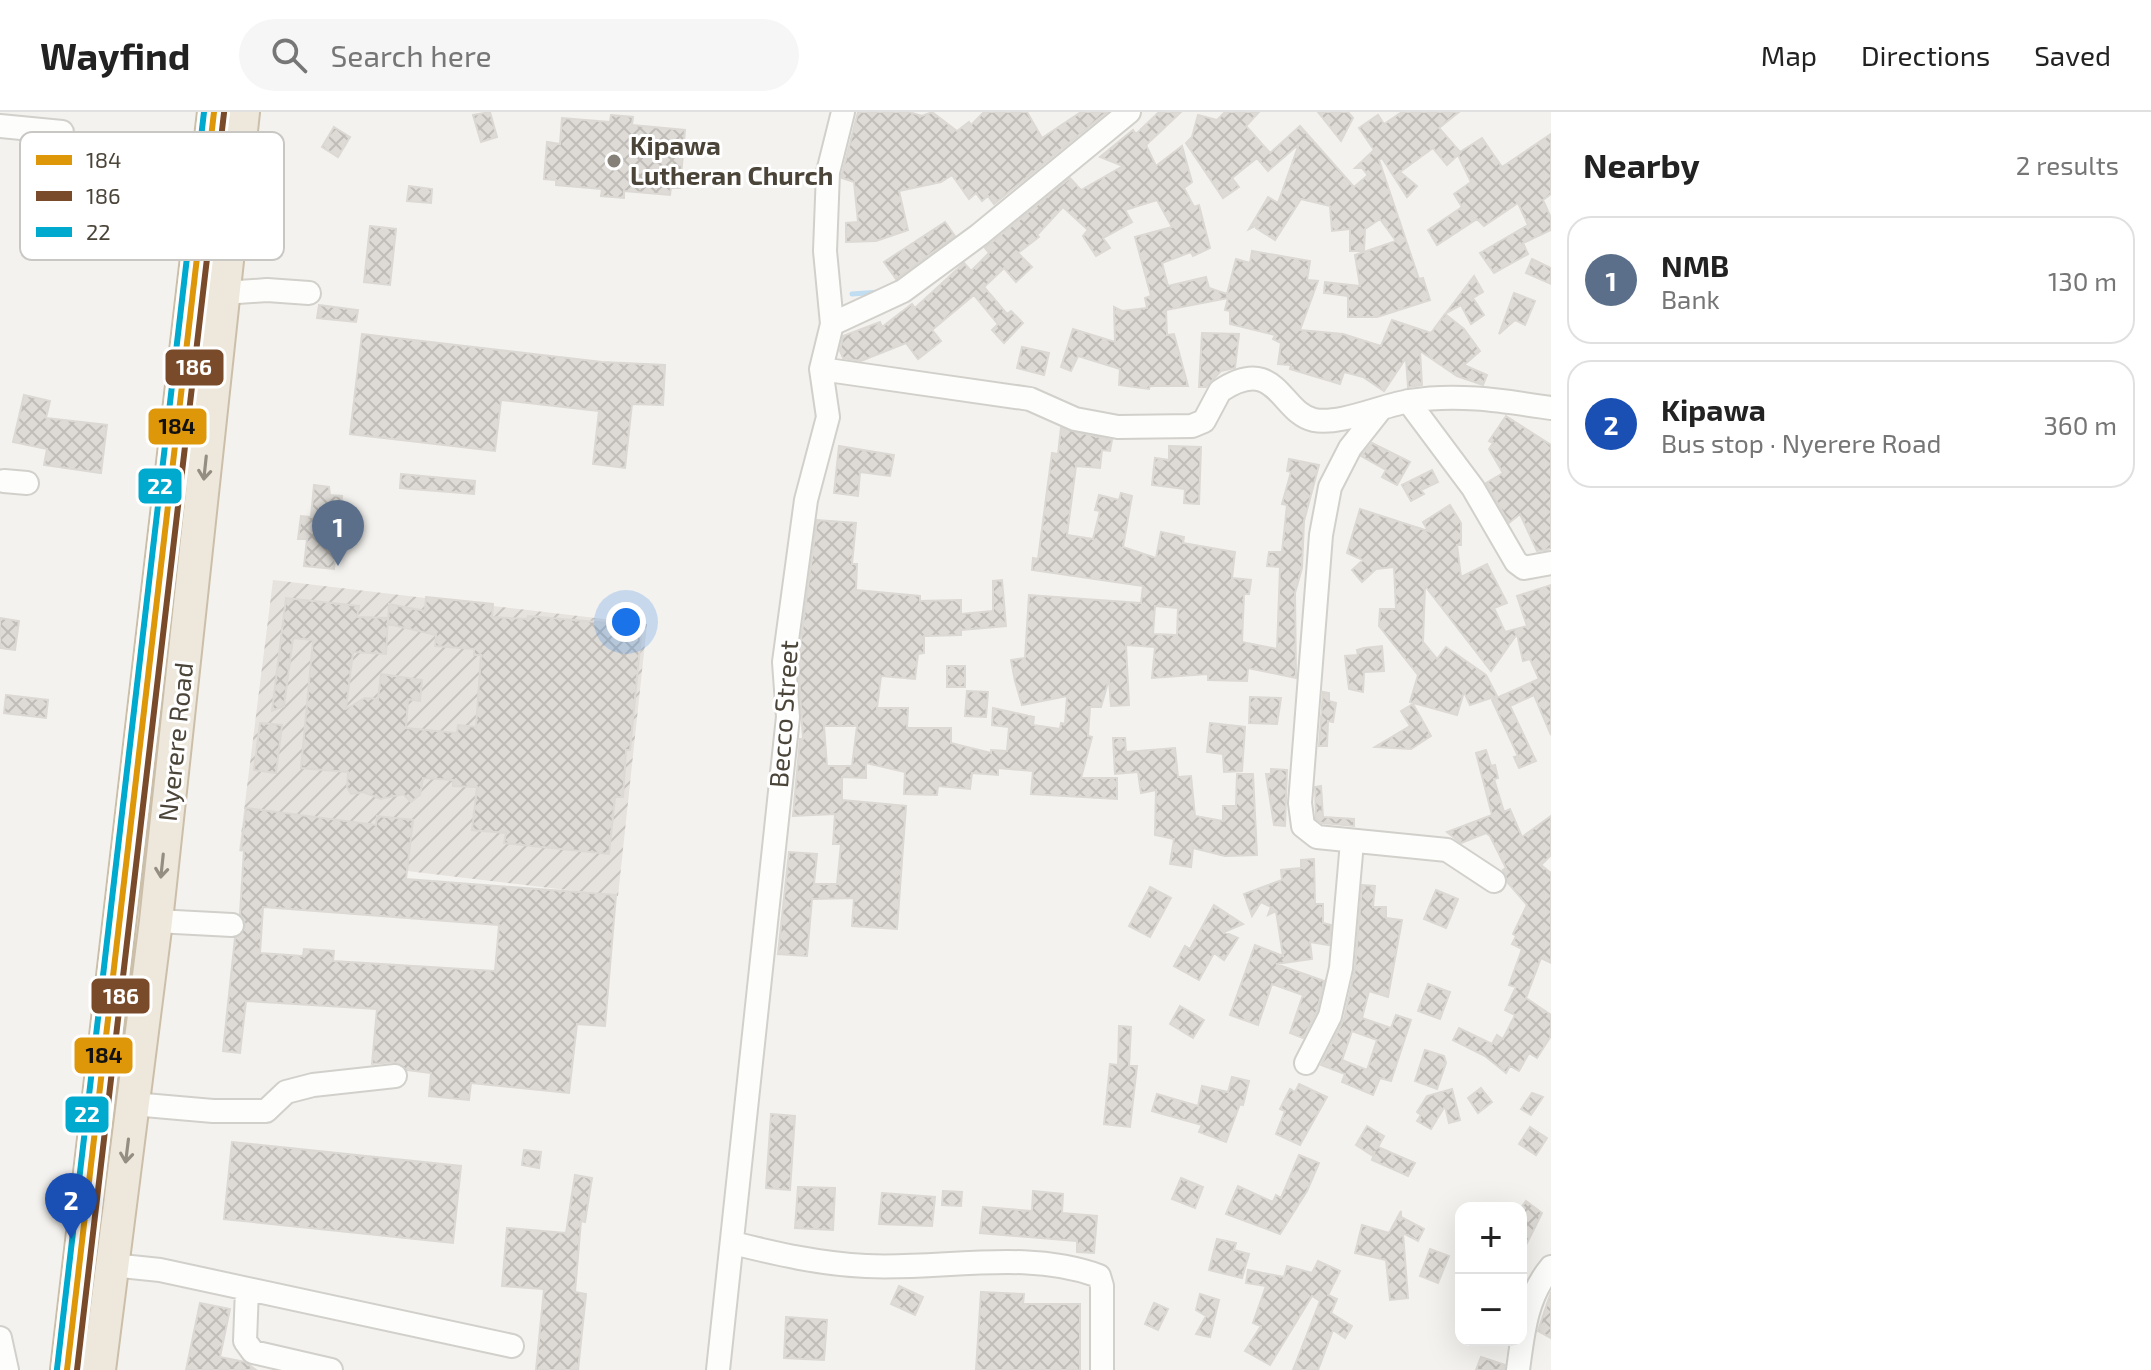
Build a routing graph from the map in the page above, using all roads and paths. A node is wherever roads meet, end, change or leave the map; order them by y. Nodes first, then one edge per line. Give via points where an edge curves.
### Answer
1 (214, 112) edge
2 (243, 112) edge
3 (843, 112) edge
4 (1129, 112) edge
5 (0, 126) edge
6 (62, 132) dead end
7 (212, 132) edge
8 (241, 132) edge
9 (197, 260) edge
10 (227, 260) edge
11 (224, 293) junction
12 (309, 293) dead end
13 (832, 324) junction
14 (821, 369) junction
15 (1408, 401) junction
16 (1551, 408) edge
17 (1380, 410) junction
18 (1, 481) edge
19 (27, 483) dead end
20 (1551, 563) edge
21 (1352, 842) junction
22 (1494, 881) dead end
23 (156, 921) junction
24 (232, 925) dead end
25 (1306, 1063) dead end
26 (395, 1076) dead end
27 (133, 1104) junction
28 (733, 1243) junction
29 (112, 1265) junction
30 (1551, 1267) edge
31 (247, 1289) junction
32 (0, 1338) edge
33 (512, 1346) dead end
34 (7, 1370) edge
35 (67, 1370) edge
36 (99, 1370) edge
37 (331, 1370) edge
38 (718, 1370) edge
39 (1102, 1370) edge
40 (1518, 1370) edge

1 - 7 highway, Nyerere Road
2 - 8 highway, Nyerere Road
3 - 13 street, Becco Street via 828,172 825,251
4 - 13 street via 903,291
5 - 6 street
9 - 35 highway, Nyerere Road
10 - 11 highway, Nyerere Road
11 - 12 street
11 -> 23 highway, Nyerere Road
13 - 14 street, Becco Street
14 - 17 street via 1030,399 1075,419 1118,427 1192,426 1204,421 1220,391 1248,380 1267,381 1301,414 1315,420
14 - 28 street, Becco Street via 828,417 806,500 784,662 788,717
15 - 16 street via 1490,398
15 - 17 street
15 - 20 street via 1473,488 1516,562 1524,568
17 - 21 street via 1350,448 1330,487 1321,535 1302,765 1303,826 1317,837
18 - 19 street
21 - 22 street via 1447,850
21 - 25 street via 1341,968 1330,1016
23 - 24 street
23 - 27 highway, Nyerere Road
26 - 27 street via 286,1092 266,1111
27 -> 29 highway, Nyerere Road
28 - 38 street, Becco Street
28 - 39 street via 784,1256 867,1266 966,1262 1090,1272 1099,1276 1102,1286
29 - 31 street
29 - 36 highway, Nyerere Road
30 - 40 street via 1530,1302
31 - 33 street
31 - 37 street via 245,1341 253,1352
32 - 34 street

